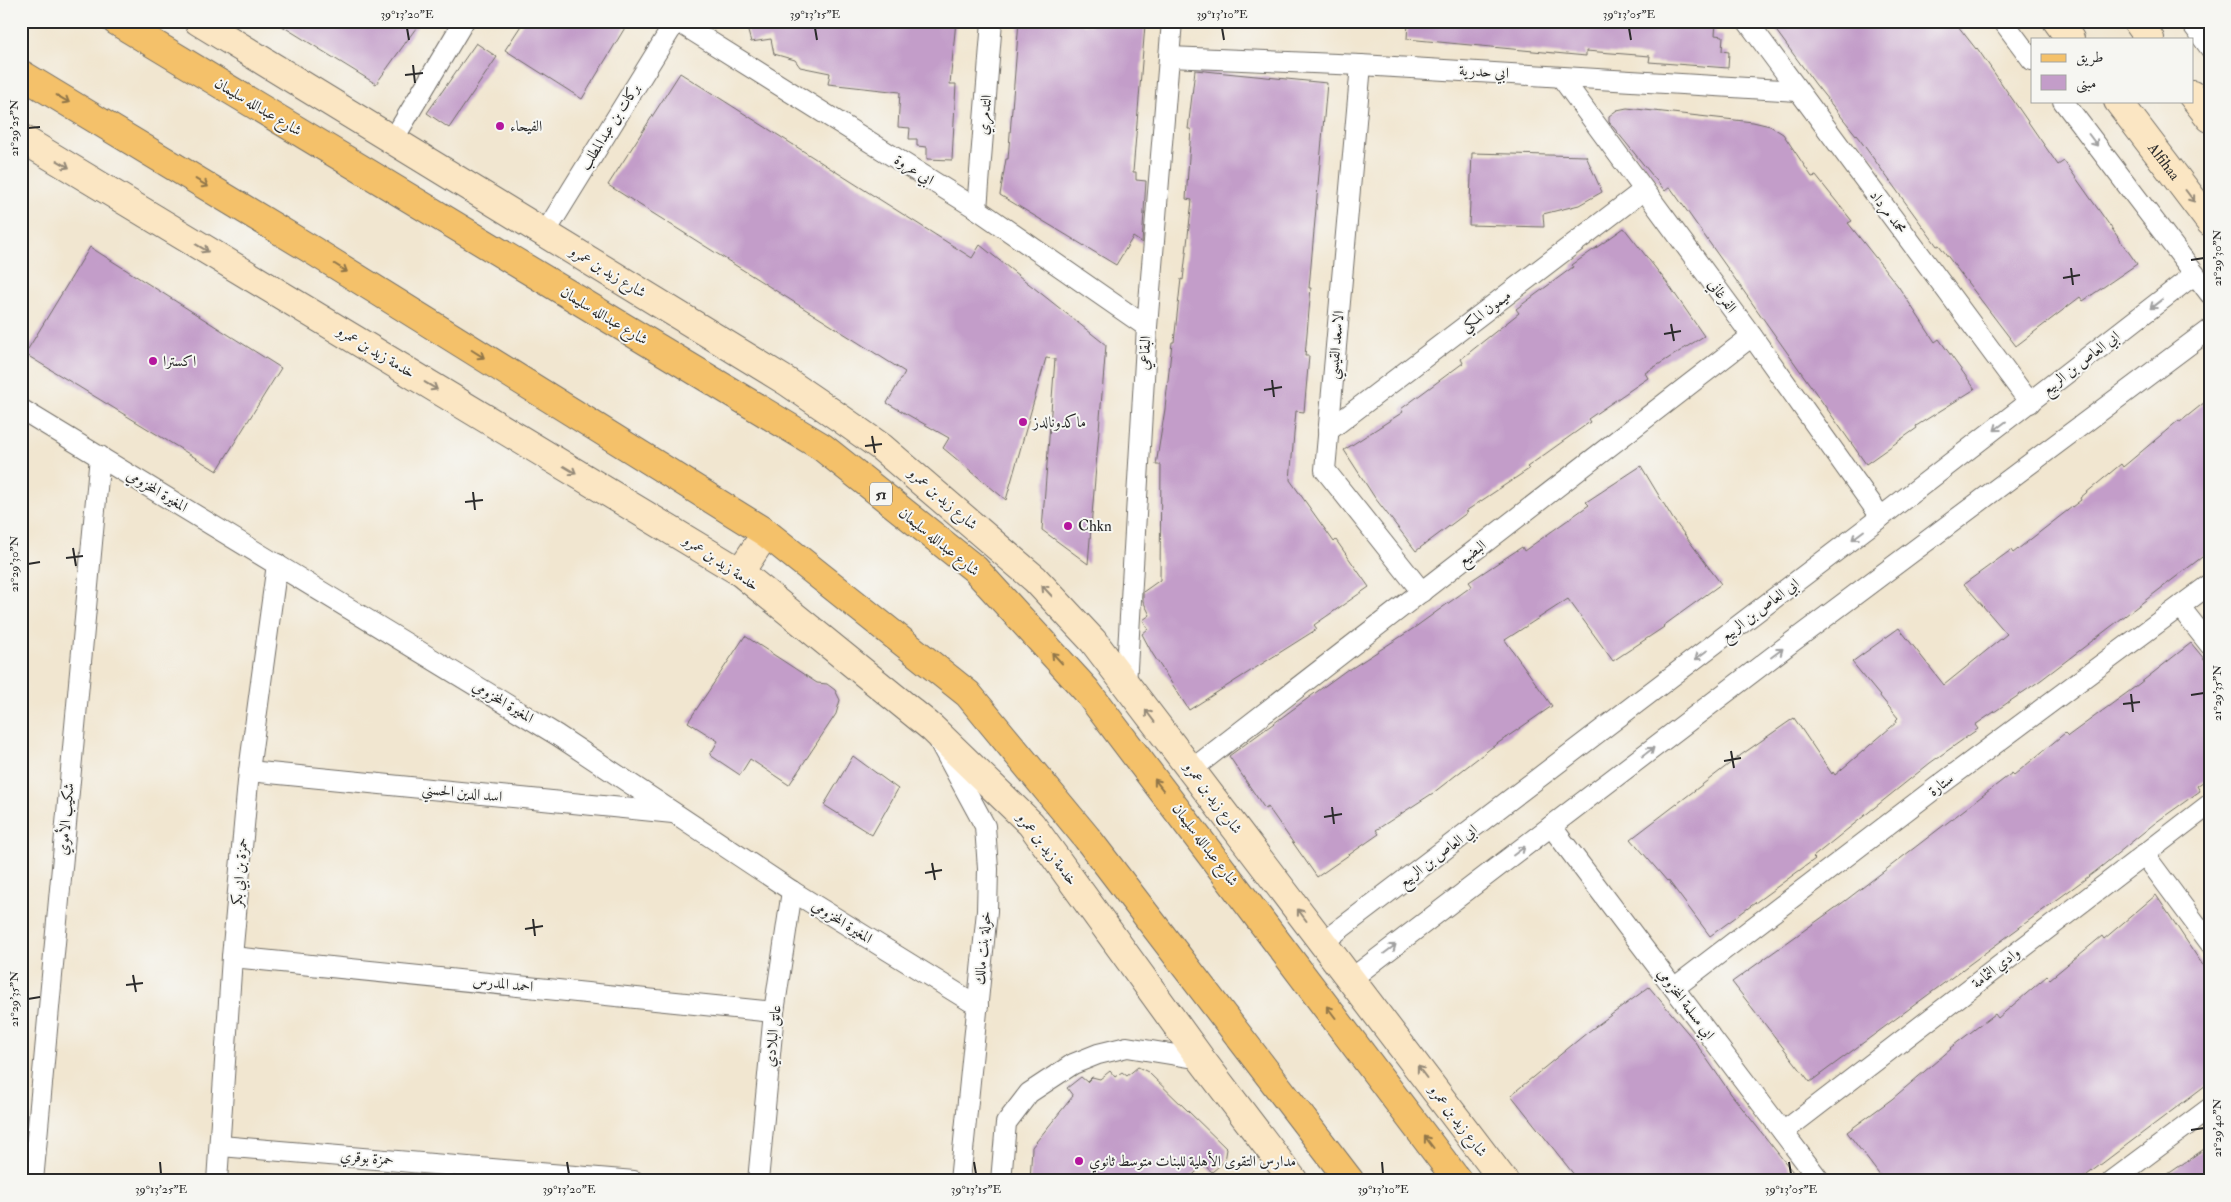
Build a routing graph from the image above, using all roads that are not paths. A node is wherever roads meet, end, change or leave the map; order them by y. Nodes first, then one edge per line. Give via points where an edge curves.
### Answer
1 (116, 21) edge
2 (464, 21) edge
3 (676, 21) edge
4 (992, 21) edge
5 (1172, 21) edge
6 (1747, 21) edge
7 (2004, 21) edge
8 (2057, 21) edge
9 (2136, 21) edge
10 (2190, 21) edge
11 (205, 23) edge
12 (2069, 38) edge
13 (2149, 38) edge
14 (2210, 48) edge
15 (1169, 57) junction
16 (2031, 59) edge
17 (1361, 65) junction
18 (21, 74) edge
19 (1561, 77) junction
20 (1798, 92) junction
21 (2194, 98) edge
22 (2064, 102) edge
23 (2119, 102) edge
24 (2210, 118) edge
25 (393, 140) junction
26 (23, 145) edge
27 (1644, 190) junction
28 (977, 209) junction
29 (2210, 222) edge
30 (545, 233) junction
31 (2195, 274) junction
32 (2210, 294) edge
33 (1147, 326) junction
34 (2210, 329) edge
35 (1752, 336) junction
36 (2030, 403) junction
37 (21, 408) edge
38 (840, 418) junction
39 (1328, 431) junction
40 (822, 447) junction
41 (100, 456) junction
42 (1881, 517) junction
43 (766, 533) junction
44 (277, 564) junction
45 (740, 572) junction
46 (2210, 584) edge
47 (1422, 592) junction
48 (2180, 607) junction
49 (2210, 645) edge
50 (1126, 685) junction
51 (932, 728) junction
52 (1192, 770) junction
53 (249, 772) junction
54 (2210, 804) edge
55 (675, 814) junction
56 (1551, 826) junction
57 (2144, 854) junction
58 (792, 891) junction
59 (1323, 942) junction
60 (2210, 943) edge
61 (232, 957) junction
62 (1351, 979) junction
63 (1674, 988) junction
64 (978, 1006) junction
65 (774, 1012) junction
66 (1202, 1059) junction
67 (2210, 1108) edge
68 (30, 1123) edge
69 (1783, 1132) junction
70 (221, 1146) junction
71 (585, 1179) edge
72 (960, 1180) edge
73 (33, 1181) edge
74 (217, 1181) edge
75 (634, 1181) edge
76 (758, 1181) edge
77 (966, 1181) edge
78 (1001, 1181) edge
79 (1294, 1181) edge
80 (1350, 1181) edge
81 (1458, 1181) edge
82 (1504, 1181) edge
83 (1820, 1181) edge
84 (2112, 1181) edge

1 - 40 main road, شارع عبدالله سليمان / 51
2 - 25 street
3 - 28 street, ابي عروة
3 - 30 street, بركات بن عبدالمطلب
4 - 28 street, التدمري
5 - 15 street, البقاعي
6 - 20 street, محمد مرداد
7 - 16 street
8 - 12 main road
9 - 13 main road
10 - 14 street
11 - 25 main road, شارع زيد بن عمرو
15 - 17 street, ابي حدرية
15 - 33 street, البقاعي
17 - 19 street, ابي حدرية
17 - 39 street, الاسعد القيسي
18 -> 43 main road via 312,250
19 - 20 street, ابي حدرية
19 - 27 street, الفرغاني
20 - 36 street, محمد مرداد
21 - 24 main road
22 -> 31 street
23 -> 29 main road, Alfihaa
25 - 30 main road, شارع زيد بن عمرو
26 -> 45 main road, خدمة زيد بن عمرو
27 - 35 street, الفرغاني
27 - 39 street, ميمون المكي
28 - 33 street, ابي عروة
30 - 38 main road, شارع زيد بن عمرو via 786,381
31 - 32 street
31 -> 36 street, ابي العاص بن الربيع
33 - 50 street, البقاعي
56 -> 34 street
35 - 42 street, الفرغاني
35 - 47 street, البضيع
36 -> 42 street, ابي العاص بن الربيع
37 - 41 street, المغيرة المخزومي
38 - 40 main road
50 -> 38 main road, شارع زيد بن عمرو via 1093,642 1035,578 881,447
39 - 47 street, الاسعد القيسي via 1325,470
81 -> 40 main road, شارع عبدالله سليمان / 51 via 1086,690 974,568
41 - 44 street, المغيرة المخزومي
41 - 68 street, شكيب الأموي
42 -> 59 street, ابي العاص بن الربيع
43 - 45 main road
43 - 80 main road via 968,694 1087,838
44 - 53 street, حمزة بن ابي بكر
44 - 55 street, المغيرة المخزومي via 557,735
45 - 51 main road, خدمة زيد بن عمرو
46 - 48 street, ستارة
47 - 52 street, البضيع
48 - 49 street
48 - 63 street, ستارة
52 -> 50 main road, شارع زيد بن عمرو
51 - 64 street, خولة بنت مالك via 984,826 987,911
51 - 66 main road, خدمة زيد بن عمرو via 1031,824
59 -> 52 main road, شارع زيد بن عمرو
53 - 55 street, اسد الدين الحسني
53 - 61 street, حمزة بن ابي بكر
54 - 57 street, وادي الثمامة
55 - 58 street, المغيرة المخزومي
62 -> 56 street
56 - 63 street, ابي مسلمة المخزومي
57 - 60 street
57 - 69 street, وادي الثمامة
58 - 64 street, المغيرة المخزومي
58 - 65 street, عاتق البلادي
59 - 62 main road, شارع زيد بن عمرو
61 - 65 street, احمد المدرس
61 - 70 street, حمزة بن ابي بكر
82 -> 62 main road, شارع زيد بن عمرو
63 - 69 street, ابي مسلمة المخزومي
64 - 72 street, خولة بنت مالك
65 - 76 street, عاتق البلادي
66 - 78 street via 1127,1047 1073,1064 1029,1093 1006,1124
66 - 79 main road, خدمة زيد بن عمرو
67 - 84 street
68 - 73 street, شكيب الأموي
69 - 83 street, ابي مسلمة المخزومي
70 - 71 street, حمزة بوقري
70 - 74 street, حمزة بن ابي بكر
71 - 75 street, حمزة بوقري
72 - 77 street

